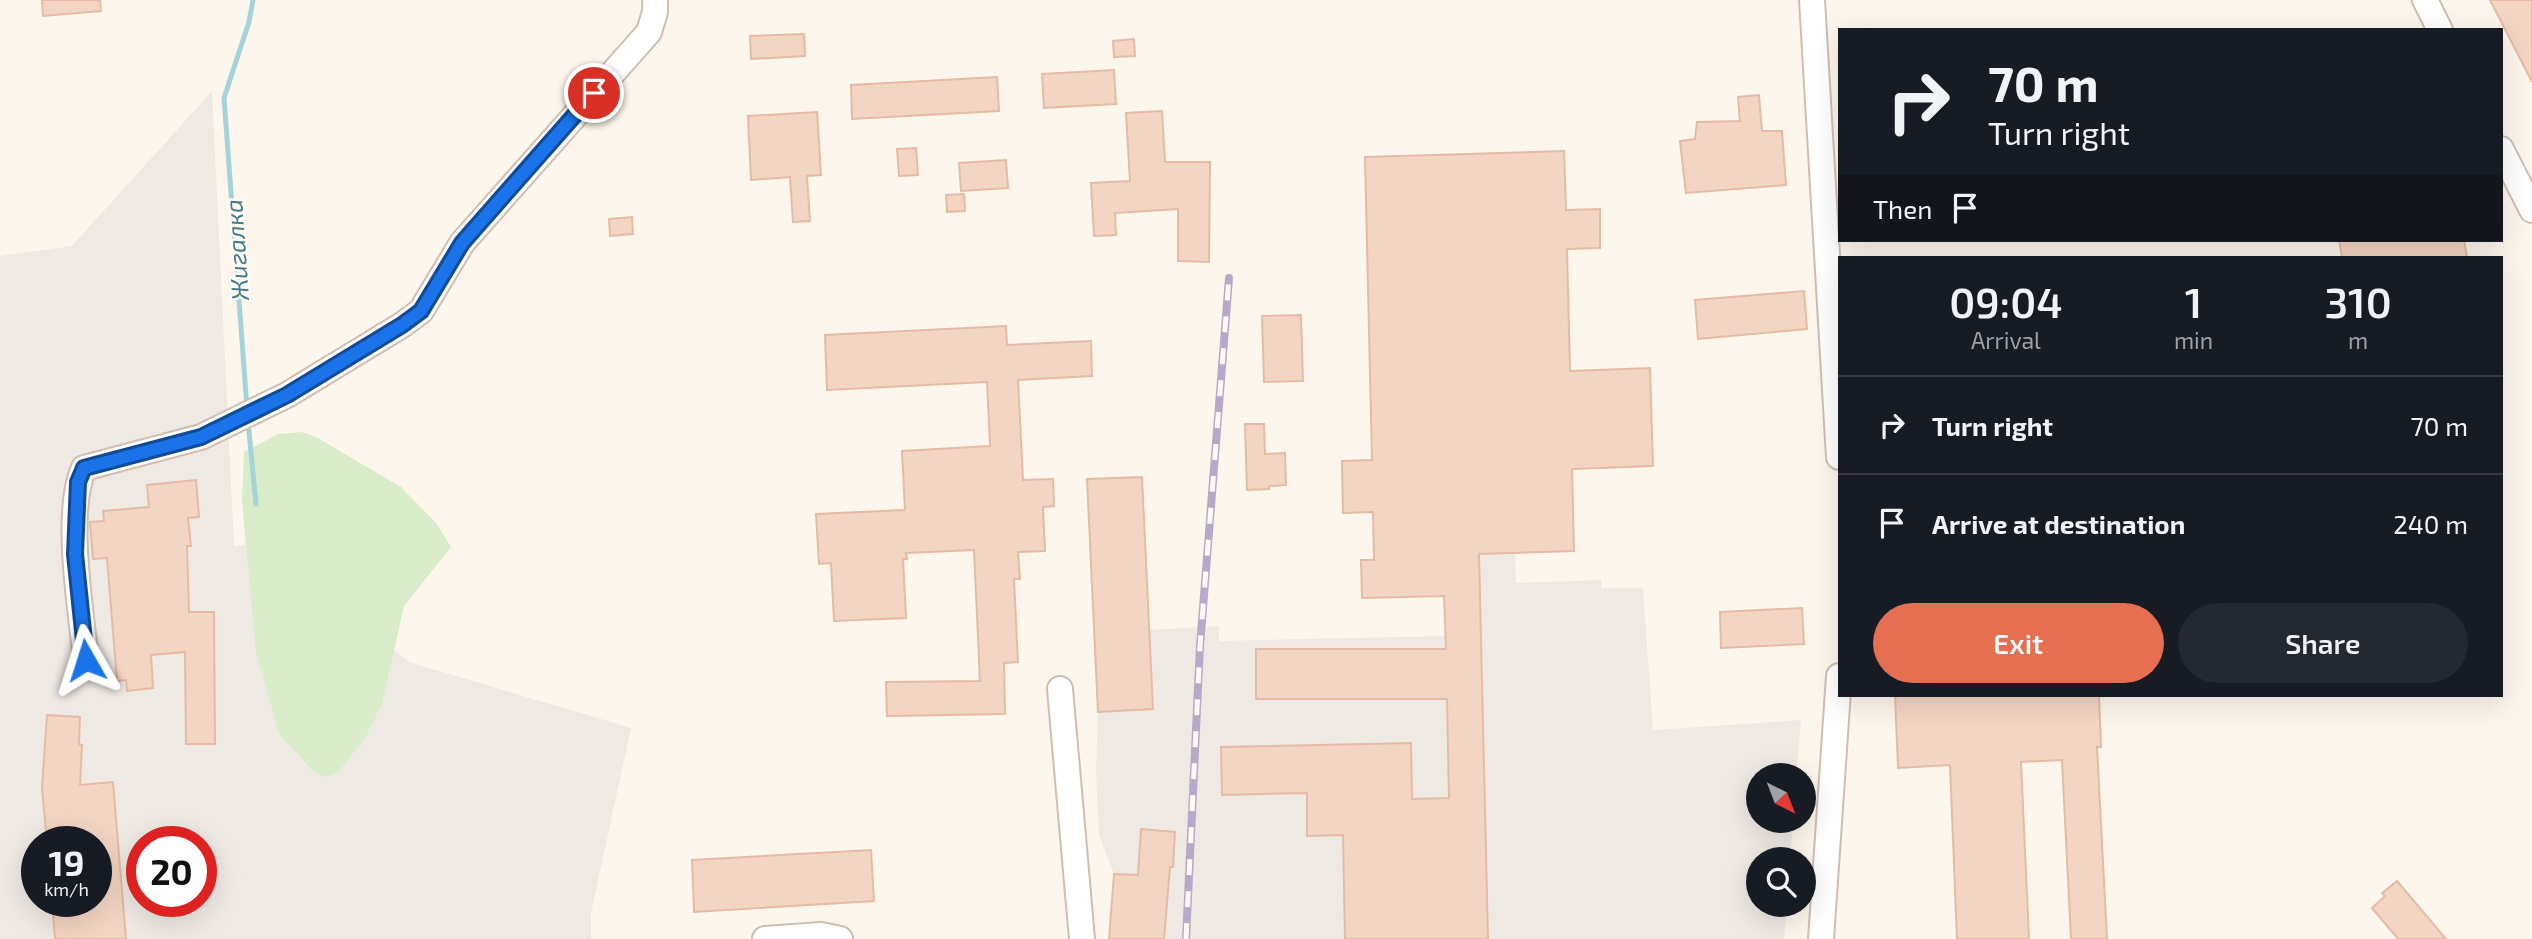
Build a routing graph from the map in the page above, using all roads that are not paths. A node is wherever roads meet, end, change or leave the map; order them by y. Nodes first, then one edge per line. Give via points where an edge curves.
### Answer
1 (655, 0) edge
2 (1811, 0) edge
3 (2425, 0) edge
4 (2439, 28) edge
5 (2503, 153) edge
6 (2532, 210) edge
7 (1838, 441) edge
8 (86, 660) dead end
9 (1060, 689) dead end
10 (1838, 691) edge
11 (765, 939) edge
12 (840, 939) edge
13 (1082, 939) edge
14 (1821, 939) edge

1 - 8 street via 649,32 462,243 421,311 287,395 201,437 84,468 78,482 75,554
2 - 7 street
3 - 4 street
5 - 6 street
9 - 13 street
10 - 14 street
11 - 12 street via 821,935

